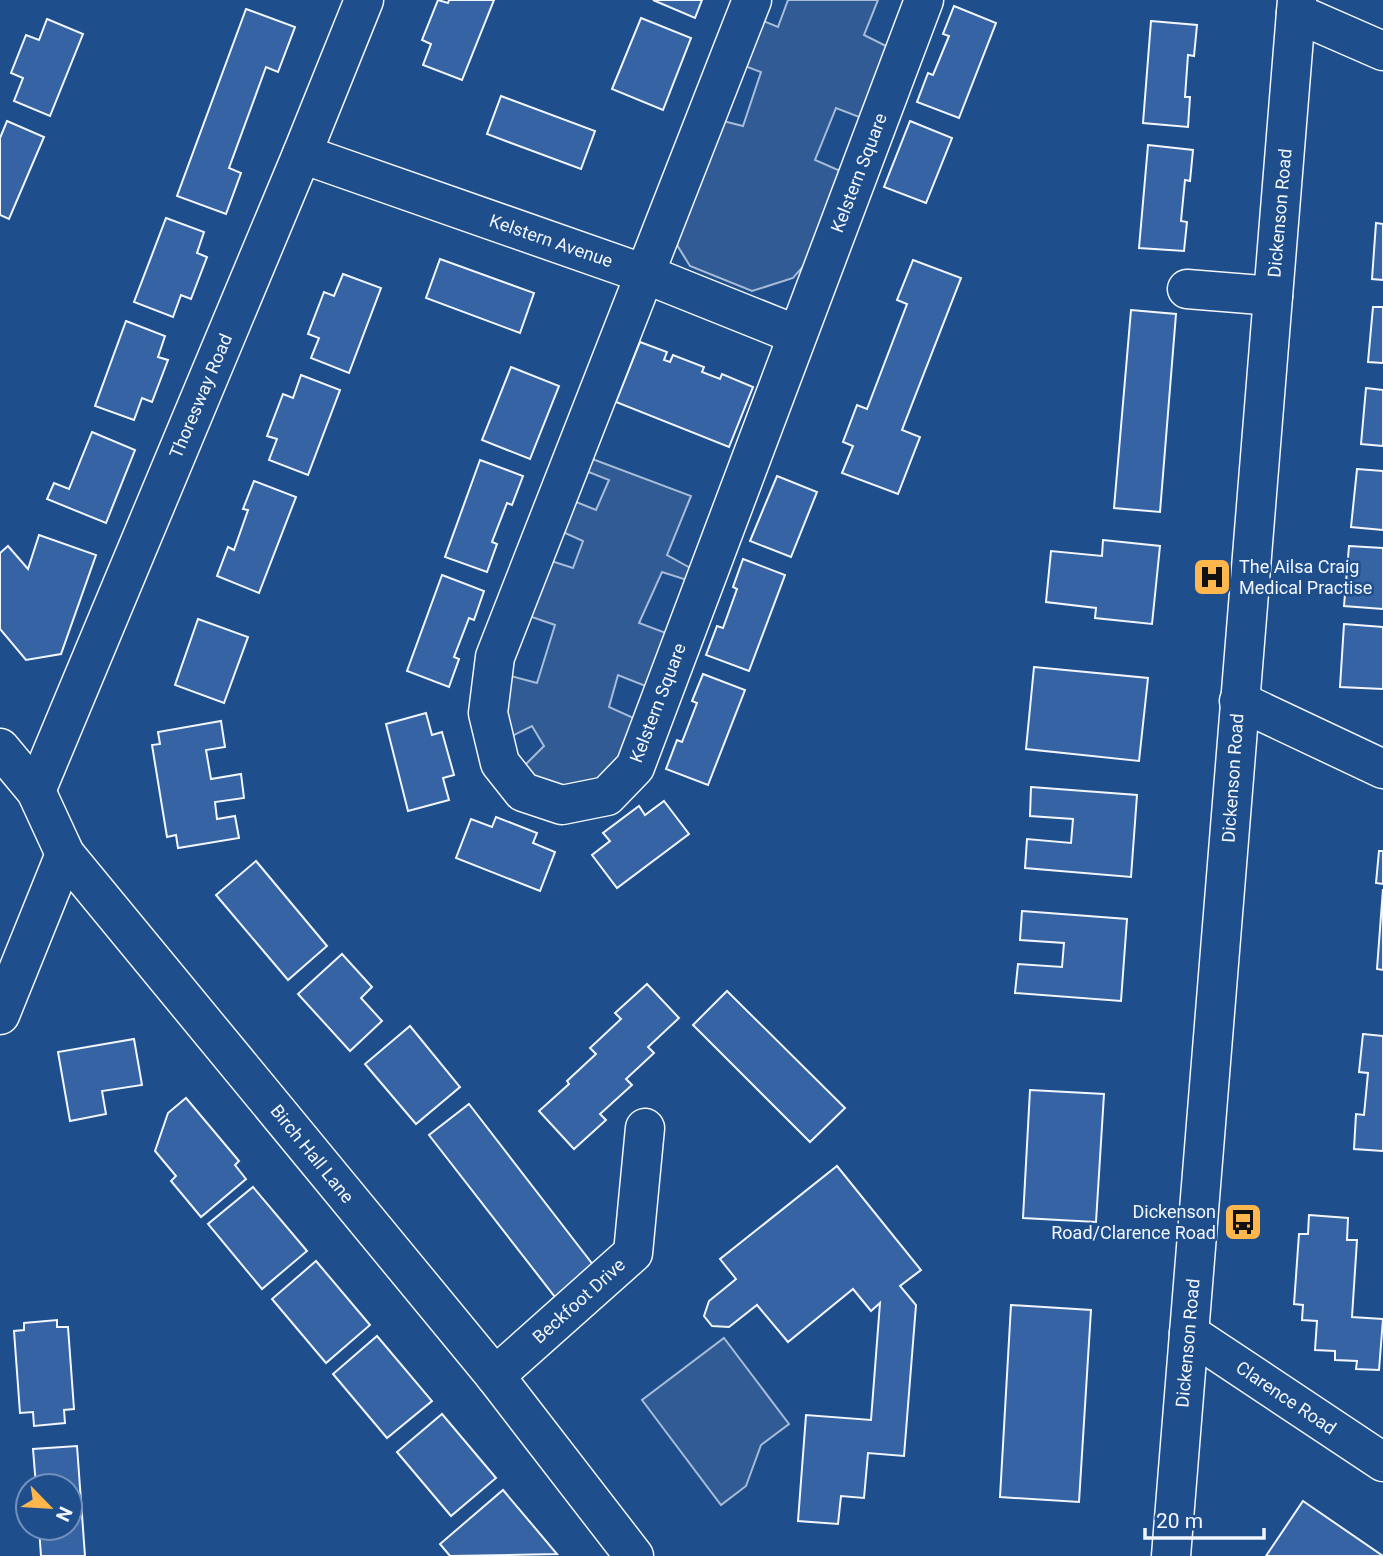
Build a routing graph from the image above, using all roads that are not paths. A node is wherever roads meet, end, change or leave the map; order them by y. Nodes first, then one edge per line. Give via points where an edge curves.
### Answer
1 (363, 0) edge
2 (752, 0) edge
3 (924, 0) edge
4 (1297, 7) edge
5 (1383, 51) edge
6 (302, 154) junction
7 (645, 274) junction
8 (1187, 289) dead end
9 (1273, 296) junction
10 (797, 335) junction
11 (1239, 701) junction
12 (0, 748) edge
13 (1383, 768) edge
14 (36, 791) junction
15 (65, 854) junction
16 (0, 1014) edge
17 (645, 1128) dead end
18 (1189, 1333) junction
19 (495, 1376) junction
20 (1383, 1462) edge
21 (634, 1556) edge
22 (1171, 1556) edge

1 - 6 main road, Thoresway Road
2 - 7 main road, Kelstern Square
3 - 10 main road, Kelstern Square via 857,223
4 - 5 main road
4 - 9 main road, Dickenson Road
6 - 7 main road, Kelstern Avenue
6 - 14 main road, Thoresway Road
7 - 10 main road, Kelstern Avenue
7 - 10 main road, Kelstern Square via 495,657 488,712 500,762 523,792 562,805 607,796 635,767
8 - 9 main road
9 - 11 main road, Dickenson Road
11 - 13 main road
11 - 18 main road, Dickenson Road
12 - 14 main road, Birch Hall Lane
14 - 15 main road, Birch Hall Lane
15 - 16 main road
15 - 19 main road, Birch Hall Lane
17 - 19 main road, Beckfoot Drive via 633,1253
18 - 20 main road, Clarence Road
18 - 22 main road, Dickenson Road
19 - 21 main road, Birch Hall Lane

